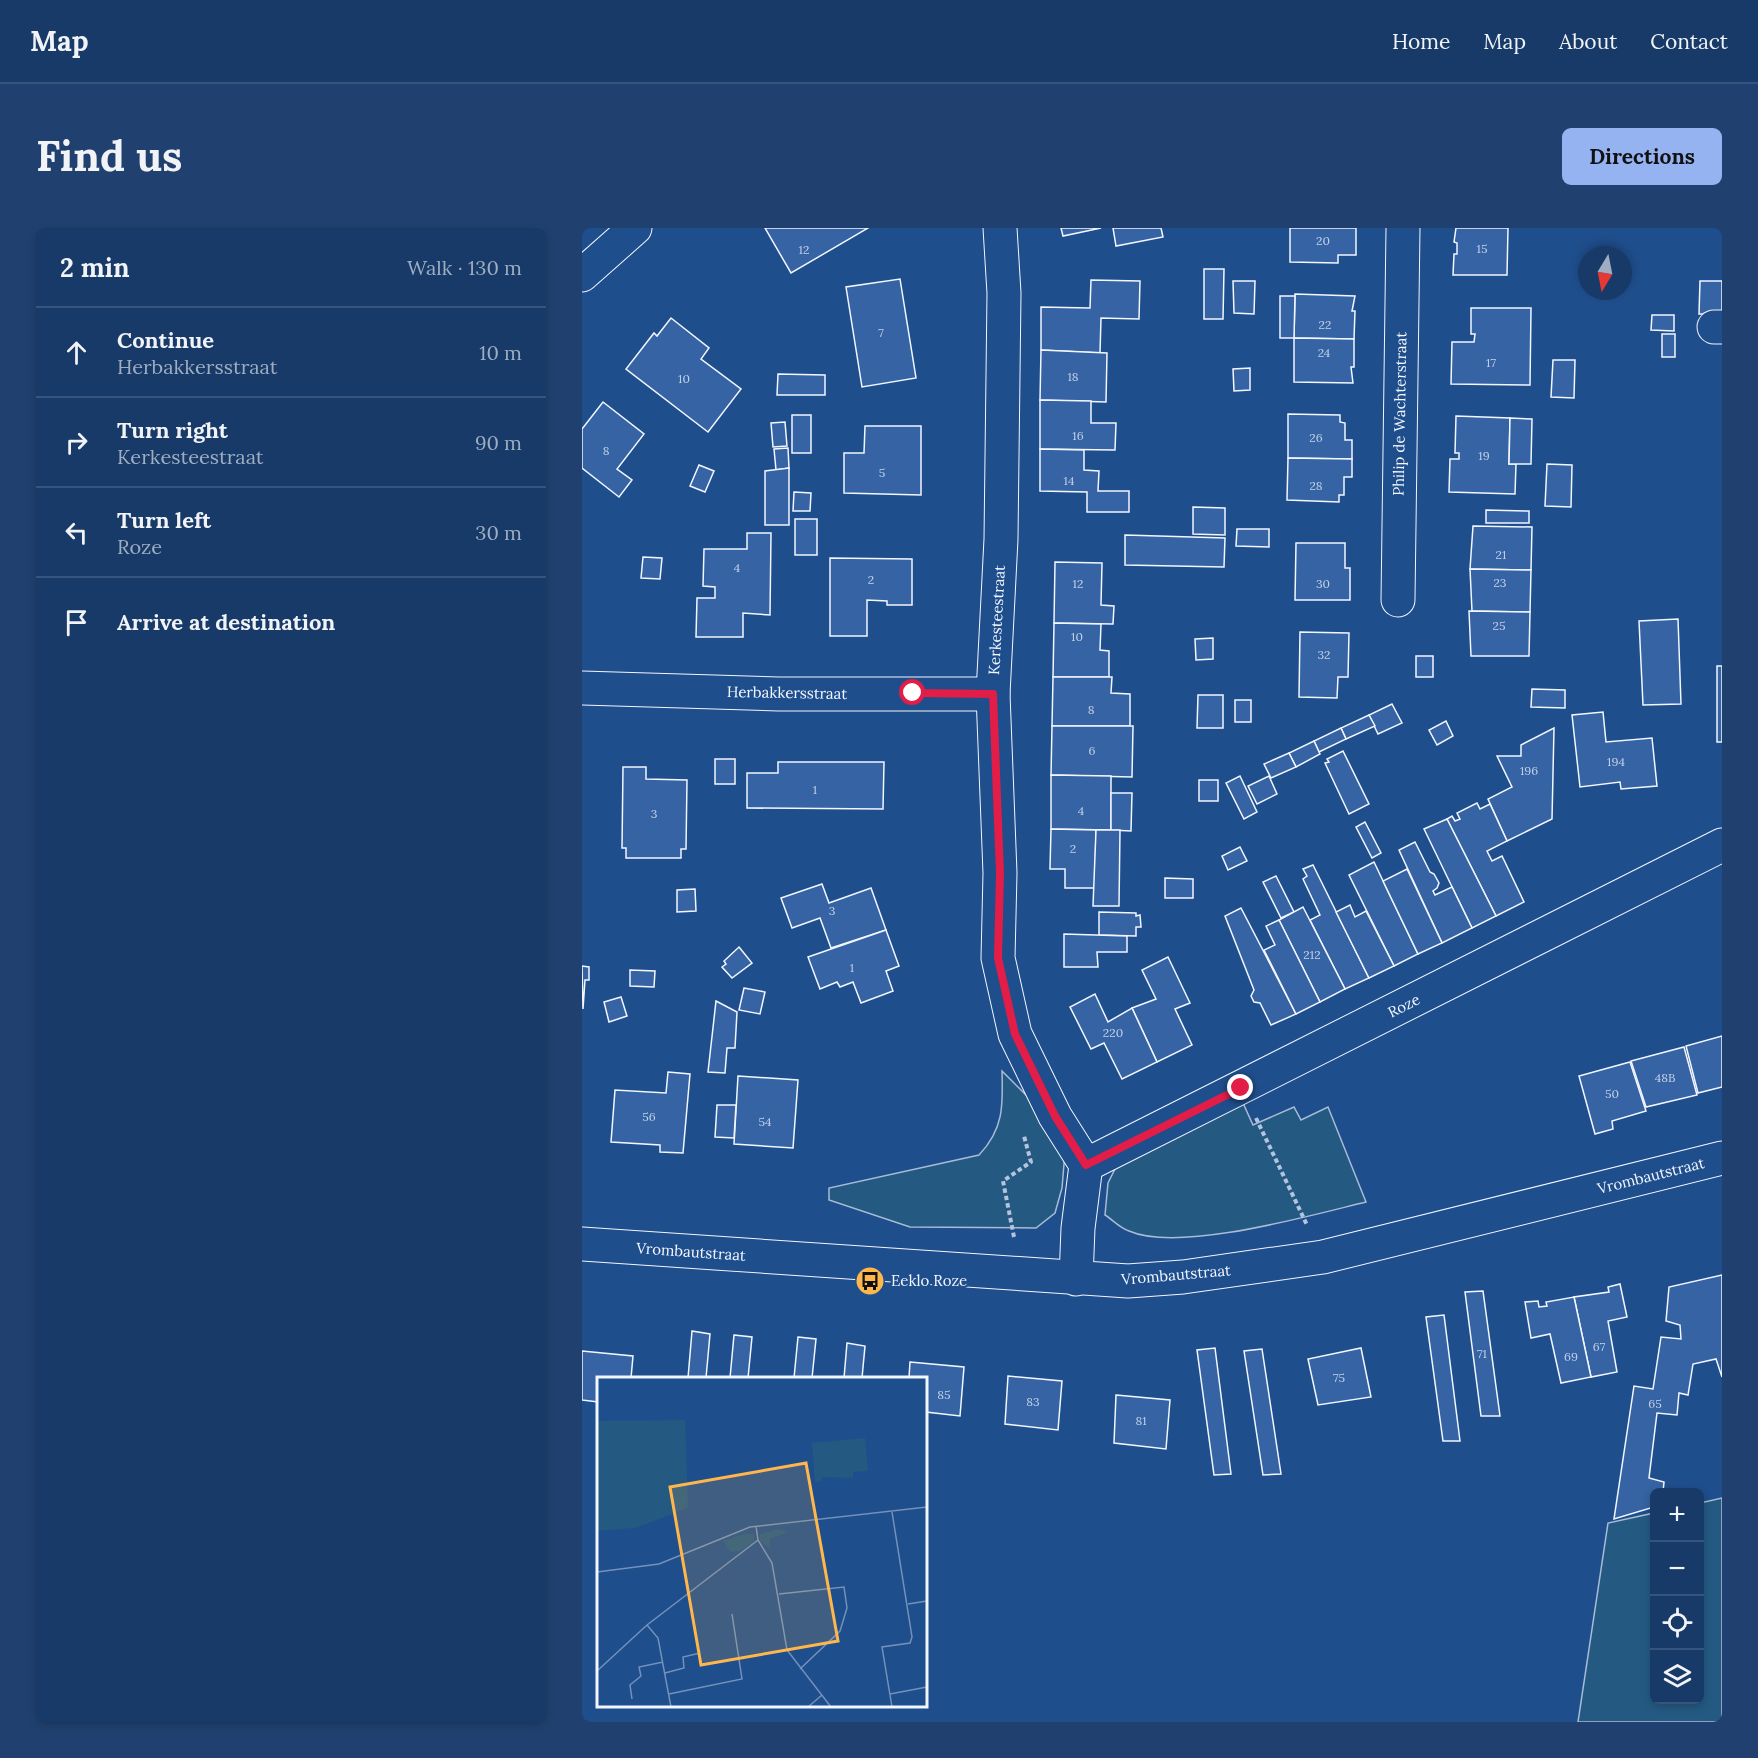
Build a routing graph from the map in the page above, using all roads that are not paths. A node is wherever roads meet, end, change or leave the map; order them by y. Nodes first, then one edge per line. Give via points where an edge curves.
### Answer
1 (634, 228) edge
2 (1000, 228) edge
3 (1403, 228) edge
4 (582, 275) edge
5 (1398, 600) dead end
6 (582, 688) edge
7 (993, 694) junction
8 (1722, 845) edge
9 (1722, 1158) edge
10 (1086, 1165) junction
11 (582, 1244) edge
12 (1076, 1279) junction

1 - 4 street
2 - 7 street, Kerkesteestraat via 1004,293 1001,504
3 - 5 street, Philip de Wachterstraat
6 - 7 street, Herbakkersstraat via 779,694
7 - 10 street, Kerkesteestraat via 1000,873 998,958 1015,1034 1055,1116
8 - 10 street, Roze
9 - 12 street, Vrombautstraat via 1323,1257 1182,1277
10 - 12 street
11 - 12 street, Vrombautstraat

